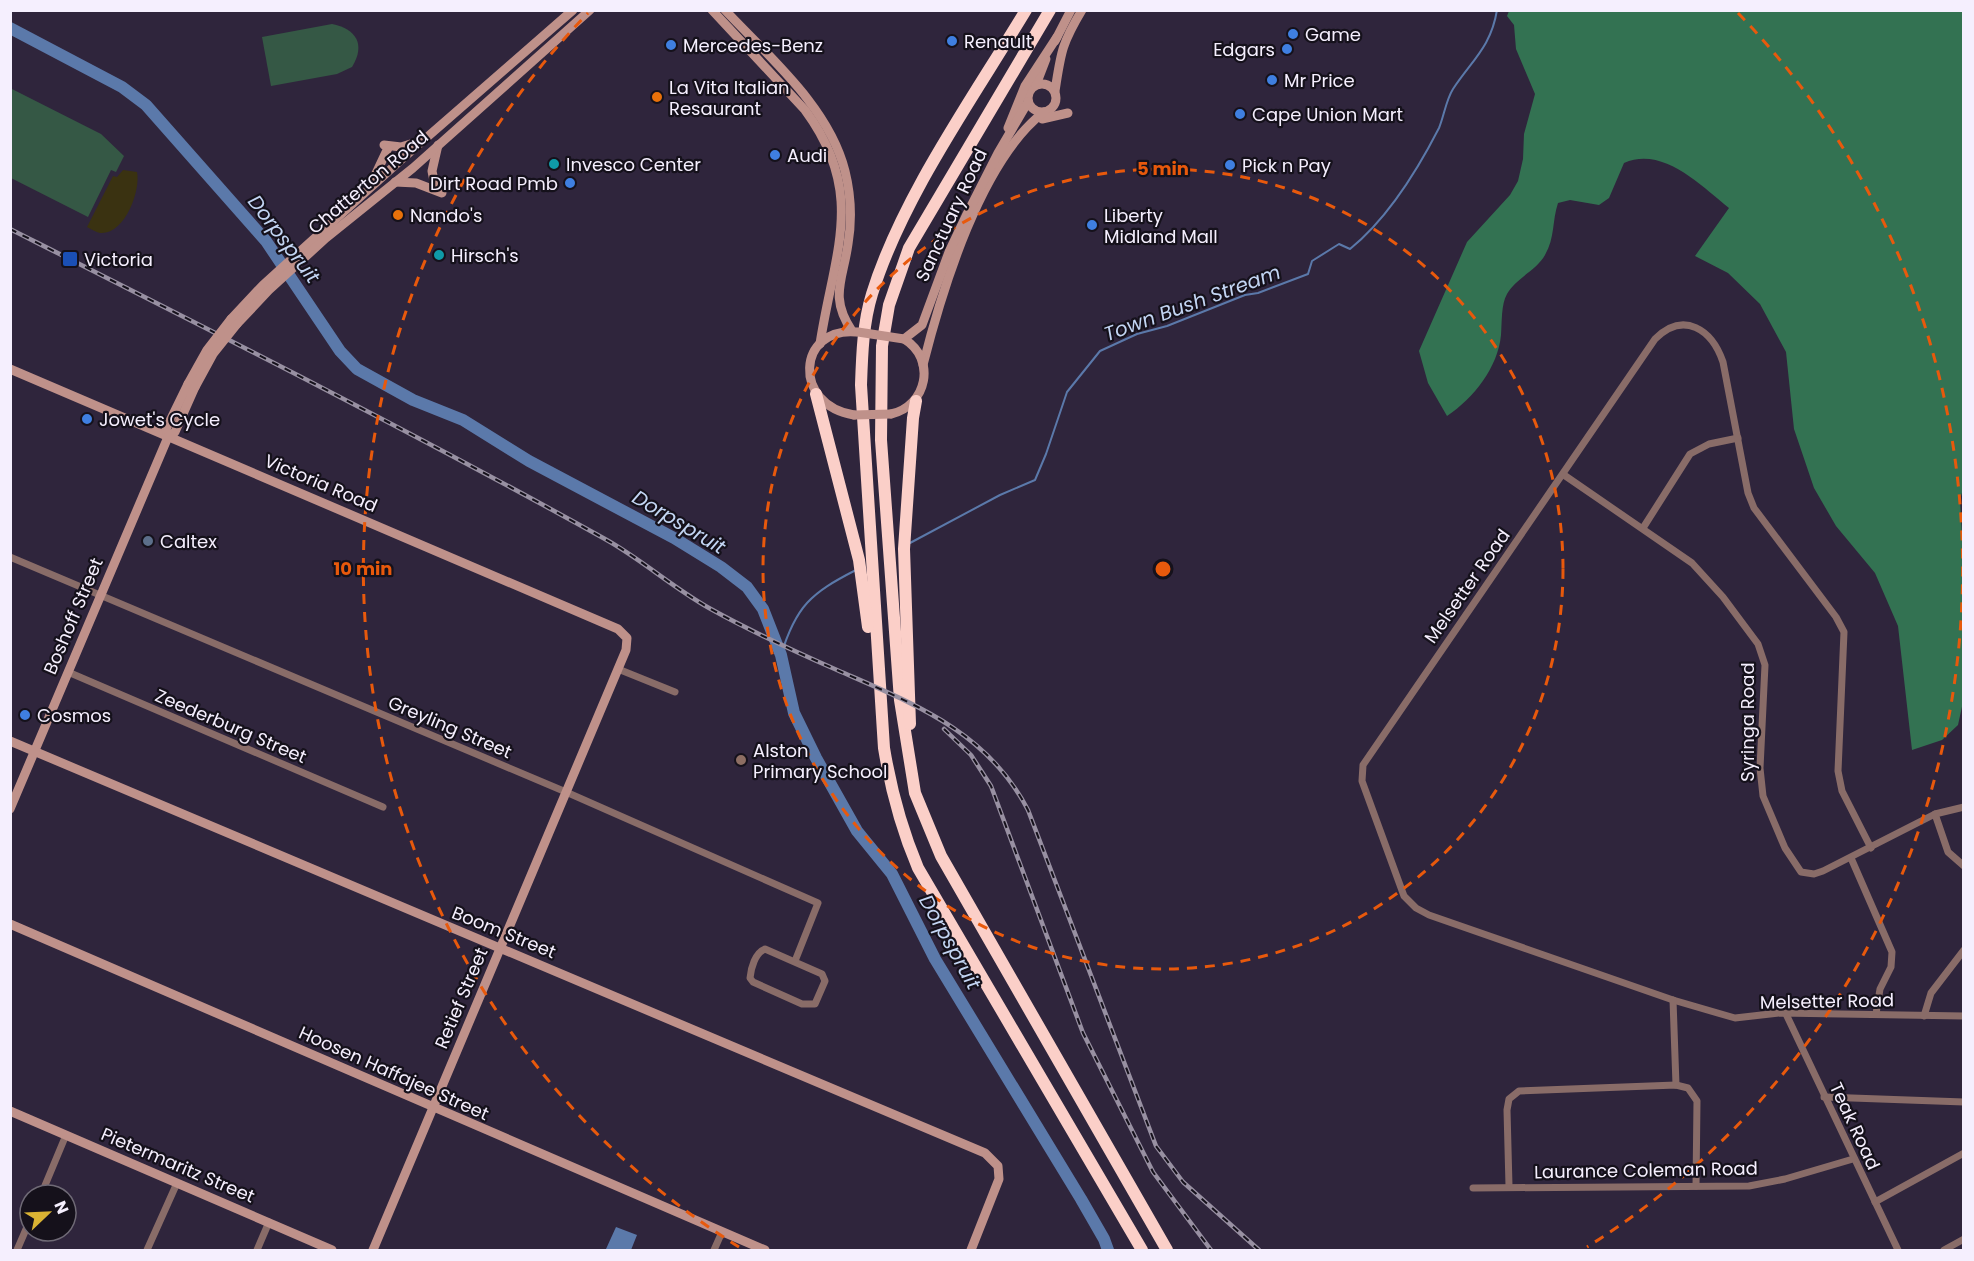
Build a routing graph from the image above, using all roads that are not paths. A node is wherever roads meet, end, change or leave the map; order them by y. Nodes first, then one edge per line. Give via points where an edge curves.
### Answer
1 (573, 10) edge
2 (590, 10) edge
3 (596, 10) edge
4 (712, 10) edge
5 (725, 10) edge
6 (1026, 10) edge
7 (1050, 10) edge
8 (1071, 10) edge
9 (1082, 10) edge
10 (578, 19) junction
11 (1057, 37) junction
12 (1036, 85) junction
13 (1055, 91) junction
14 (1029, 102) junction
15 (1044, 112) junction
16 (1068, 113) dead end
17 (426, 138) junction
18 (1017, 139) junction
19 (438, 146) junction
20 (998, 153) junction
21 (394, 182) junction
22 (366, 192) junction
23 (300, 256) junction
24 (855, 332) junction
25 (904, 339) junction
26 (820, 344) junction
27 (923, 365) junction
28 (10, 369) edge
29 (816, 394) junction
30 (916, 401) junction
31 (170, 433) junction
32 (1738, 438) junction
33 (1564, 475) junction
34 (1643, 528) junction
35 (10, 557) edge
36 (866, 564) junction
37 (101, 594) junction
38 (618, 628) joint
39 (618, 669) junction
40 (68, 672) junction
41 (675, 692) dead end
42 (10, 741) edge
43 (35, 751) junction
44 (566, 792) junction
45 (383, 807) dead end
46 (1964, 807) edge
47 (10, 809) edge
48 (1935, 814) junction
49 (1870, 848) junction
50 (941, 856) junction
51 (1851, 858) junction
52 (1964, 866) edge
53 (10, 924) edge
54 (501, 947) junction
55 (1964, 950) edge
56 (795, 961) junction
57 (1673, 1000) junction
58 (1786, 1014) junction
59 (1876, 1014) junction
60 (1924, 1016) junction
61 (1964, 1016) edge
62 (1676, 1084) junction
63 (1824, 1096) junction
64 (1964, 1101) edge
65 (432, 1108) junction
66 (10, 1111) edge
67 (1064, 1118) junction
68 (66, 1135) junction
69 (1964, 1153) edge
70 (1853, 1159) junction
71 (46, 1183) edge
72 (177, 1183) junction
73 (1509, 1186) junction
74 (1696, 1186) junction
75 (1473, 1188) dead end
76 (1875, 1202) junction
77 (269, 1221) junction
78 (722, 1232) junction
79 (1964, 1239) edge
80 (147, 1251) edge
81 (257, 1251) edge
82 (332, 1251) edge
83 (373, 1251) edge
84 (714, 1251) edge
85 (765, 1251) edge
86 (971, 1251) edge
87 (1132, 1251) edge
88 (1142, 1251) edge
89 (1167, 1251) edge
90 (1898, 1251) edge
91 (1944, 1251) edge

1 - 17 street, Chatterton Road
2 - 10 street, Chatterton Road
3 - 10 street
4 - 26 street via 805,110 834,161 842,196 842,231
5 - 24 street via 812,106 839,154 850,214 838,306
6 - 36 highway via 915,195 892,240 872,296 863,343 861,385
7 - 50 highway via 909,248 889,305 882,346 881,440 900,700 915,793
8 - 11 street
9 - 13 street via 1059,55
10 - 19 street, Chatterton Road
11 - 12 street
11 - 20 street via 1025,86
12 - 13 street via 1047,84
12 - 14 street via 1028,94
13 - 15 street via 1056,102
14 - 15 street via 1033,109
14 - 20 street, Sanctuary Road
15 - 18 street, Sanctuary Road
16 - 18 street via 1045,118
17 - 22 street, Chatterton Road
17 - 22 street via 406,146 386,146 379,172
18 - 27 street, Sanctuary Road via 956,254
19 - 21 street, Chatterton Road
19 - 21 street via 432,171 439,189
20 - 25 street, Sanctuary Road via 949,252 922,325
21 - 23 street, Chatterton Road
22 - 23 street, Chatterton Road
23 - 31 street, Chatterton Road, bridge via 207,350
24 - 25 street, bridge
24 - 26 street via 835,334
25 - 27 street via 918,352
26 - 29 street via 810,364
27 - 30 street
28 - 31 street, Victoria Road
29 - 30 street, bridge via 830,408 854,415 891,414 904,411
29 - 36 highway
30 - 50 highway via 904,545 912,752
31 - 37 street, Boshoff Street
31 - 38 street, Victoria Road
32 - 33 street, Melsetter Road via 1717,345 1693,326 1675,327 1655,339
32 - 34 street via 1709,444 1690,454
32 - 49 street, Melsetter Road via 1754,508 1844,632 1838,771 1842,791
33 - 34 street, Syringa Road
33 - 57 street, Melsetter Road via 1370,754 1362,781 1404,896 1416,908
34 - 51 street, Syringa Road via 1705,575 1761,650 1765,665 1760,768 1763,796 1794,865 1801,872 1814,874
35 - 37 street, Greyling Street
36 - 67 highway via 872,663 892,797 904,834 918,868
37 - 40 street, Boshoff Street
37 - 44 street, Greyling Street
38 - 39 street, Retief Street via 628,641
39 - 41 street
39 - 44 street, Retief Street
40 - 43 street, Boshoff Street
40 - 45 street, Zeederburg Street
42 - 43 street, Boom Street
43 - 47 street, Boshoff Street
43 - 54 street, Boom Street
44 - 54 street, Retief Street
44 - 56 street, Greyling Street via 818,903
46 - 48 street, Syringa Road
48 - 49 street, Syringa Road
48 - 52 street via 1945,846
49 - 51 street, Syringa Road
50 - 89 highway
51 - 59 street via 1892,952
53 - 65 street, Hoosen Haffajee Street
54 - 65 street, Retief Street
54 - 86 street, Boom Street via 985,1153 998,1166 999,1179
55 - 60 street via 1936,986
56 - 56 street via 764,950 757,957 751,979 788,999 813,1006 824,978
57 - 58 street, Melsetter Road via 1735,1018
57 - 62 street
58 - 59 street, Melsetter Road
58 - 63 street, Teak Road
59 - 60 street, Melsetter Road
60 - 61 street, Melsetter Road
62 - 73 street via 1528,1089 1514,1094 1507,1110
62 - 74 street via 1688,1088 1696,1101
63 - 64 street
63 - 70 street, Teak Road
65 - 78 street, Hoosen Haffajee Street
65 - 83 street, Retief Street
66 - 68 street, Pietermaritz Street
67 - 87 highway via 1077,1157
67 - 88 highway
68 - 71 street
68 - 72 street, Pietermaritz Street
69 - 76 street
70 - 74 street, Laurance Coleman Road via 1766,1184
70 - 76 street, Teak Road
72 - 77 street, Pietermaritz Street
72 - 80 street
73 - 74 street, Laurance Coleman Road
73 - 75 street, Laurance Coleman Road
76 - 90 street, Teak Road
77 - 81 street
77 - 82 street, Pietermaritz Street
78 - 84 street
78 - 85 street, Hoosen Haffajee Street
79 - 91 street

